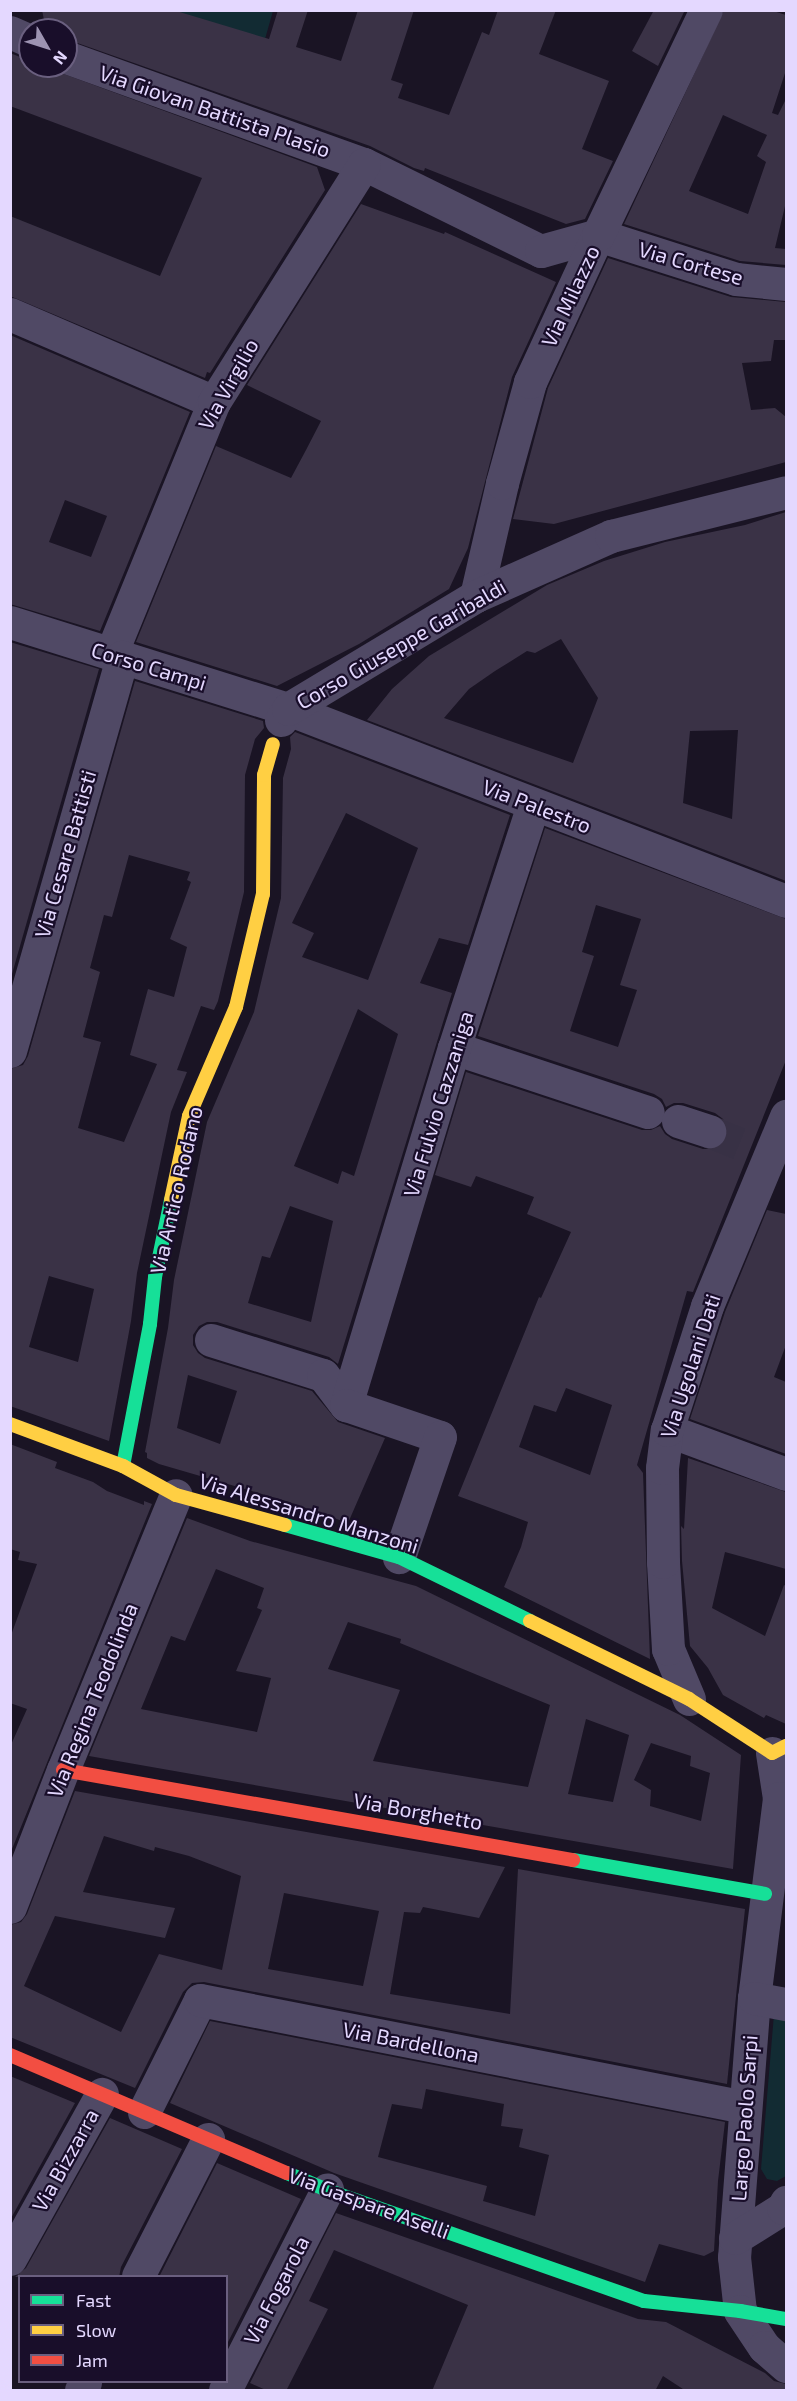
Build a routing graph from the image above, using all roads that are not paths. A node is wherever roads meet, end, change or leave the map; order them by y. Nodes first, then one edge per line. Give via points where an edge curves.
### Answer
1 (706, 10) edge
2 (78, 61) edge
3 (364, 164) junction
4 (598, 235) junction
5 (786, 284) edge
6 (10, 314) edge
7 (214, 402) junction
8 (786, 492) edge
9 (476, 596) junction
10 (10, 622) edge
11 (116, 655) junction
12 (281, 724) junction
13 (533, 805) junction
14 (786, 901) edge
15 (15, 1011) edge
16 (454, 1048) junction
17 (10, 1051) edge
18 (786, 1116) edge
19 (709, 1131) tunnel mouth
20 (211, 1340) dead end
21 (346, 1405) junction
22 (10, 1424) edge
23 (667, 1430) junction
24 (123, 1466) junction
25 (786, 1474) edge
26 (176, 1495) junction
27 (399, 1557) junction
28 (689, 1699) junction
29 (779, 1750) edge
30 (63, 1770) junction
31 (765, 1894) junction
32 (10, 1907) edge
33 (754, 1998) junction
34 (786, 2004) edge
35 (10, 2055) edge
36 (102, 2094) junction
37 (745, 2107) junction
38 (144, 2112) junction
39 (207, 2139) junction
40 (327, 2190) junction
41 (786, 2202) edge
42 (735, 2238) junction
43 (10, 2259) edge
44 (139, 2275) edge
45 (740, 2311) junction
46 (786, 2319) edge
47 (786, 2366) edge
48 (225, 2391) edge

1 - 4 street, Via Milazzo
2 - 3 street, Via Giovan Battista Plasio
3 - 4 street, Via Giovan Battista Plasio via 541,251
3 - 7 street, Via Virgilio
4 - 5 street, Via Cortese via 736,279
4 - 9 street, Via Milazzo via 530,382
6 - 7 street
7 - 11 street, Via Virgilio via 132,599
8 - 9 street, Corso Giuseppe Garibaldi via 611,536
9 - 12 street, Corso Giuseppe Garibaldi
10 - 11 street, Corso Campi
11 - 12 street, Corso Campi
11 - 15 street, Via Cesare Battisti via 104,717
12 - 13 street, Via Palestro
12 - 24 street, Via Antico Rodano via 264,775 263,894 236,1007 189,1116 154,1277 150,1324
13 - 14 street, Via Palestro
13 - 16 street, Via Fulvio Cazzaniga
15 - 17 street, Via Cesare Battisti
16 - 19 street
16 - 21 street, Via Fulvio Cazzaniga
18 - 23 street, Via Ugolani Dati via 762,1153
20 - 21 street via 323,1375
21 - 27 street via 440,1437
22 - 24 street, Via Alessandro Manzoni
23 - 25 street
23 - 28 street, Via Ugolani Dati via 662,1468 669,1648
24 - 26 street, Via Alessandro Manzoni
26 - 27 street, Via Alessandro Manzoni
26 - 30 street, Via Regina Teodolinda
27 - 28 street, Via Alessandro Manzoni
28 - 29 street, Via Alessandro Manzoni
29 - 31 street, Largo Paolo Sarpi via 779,1798
30 - 31 street, Via Borghetto
30 - 32 street, Via Regina Teodolinda
31 - 33 street, Largo Paolo Sarpi
33 - 34 street
33 - 37 street, Largo Paolo Sarpi
35 - 36 street, Via Gaspare Aselli
36 - 38 street, Via Gaspare Aselli
36 - 43 street, Via Bizzarra
37 - 38 street, Via Bardellona via 200,2000
37 - 42 street, Largo Paolo Sarpi
38 - 39 street, Via Gaspare Aselli
39 - 40 street, Via Gaspare Aselli
39 - 44 street
40 - 45 street, Via Gaspare Aselli via 644,2301
40 - 48 street, Via Fogarola
41 - 42 street, Largo Paolo Sarpi via 783,2208
42 - 45 street, Largo Paolo Sarpi
45 - 46 street, Via Gaspare Aselli
45 - 47 street via 764,2347

